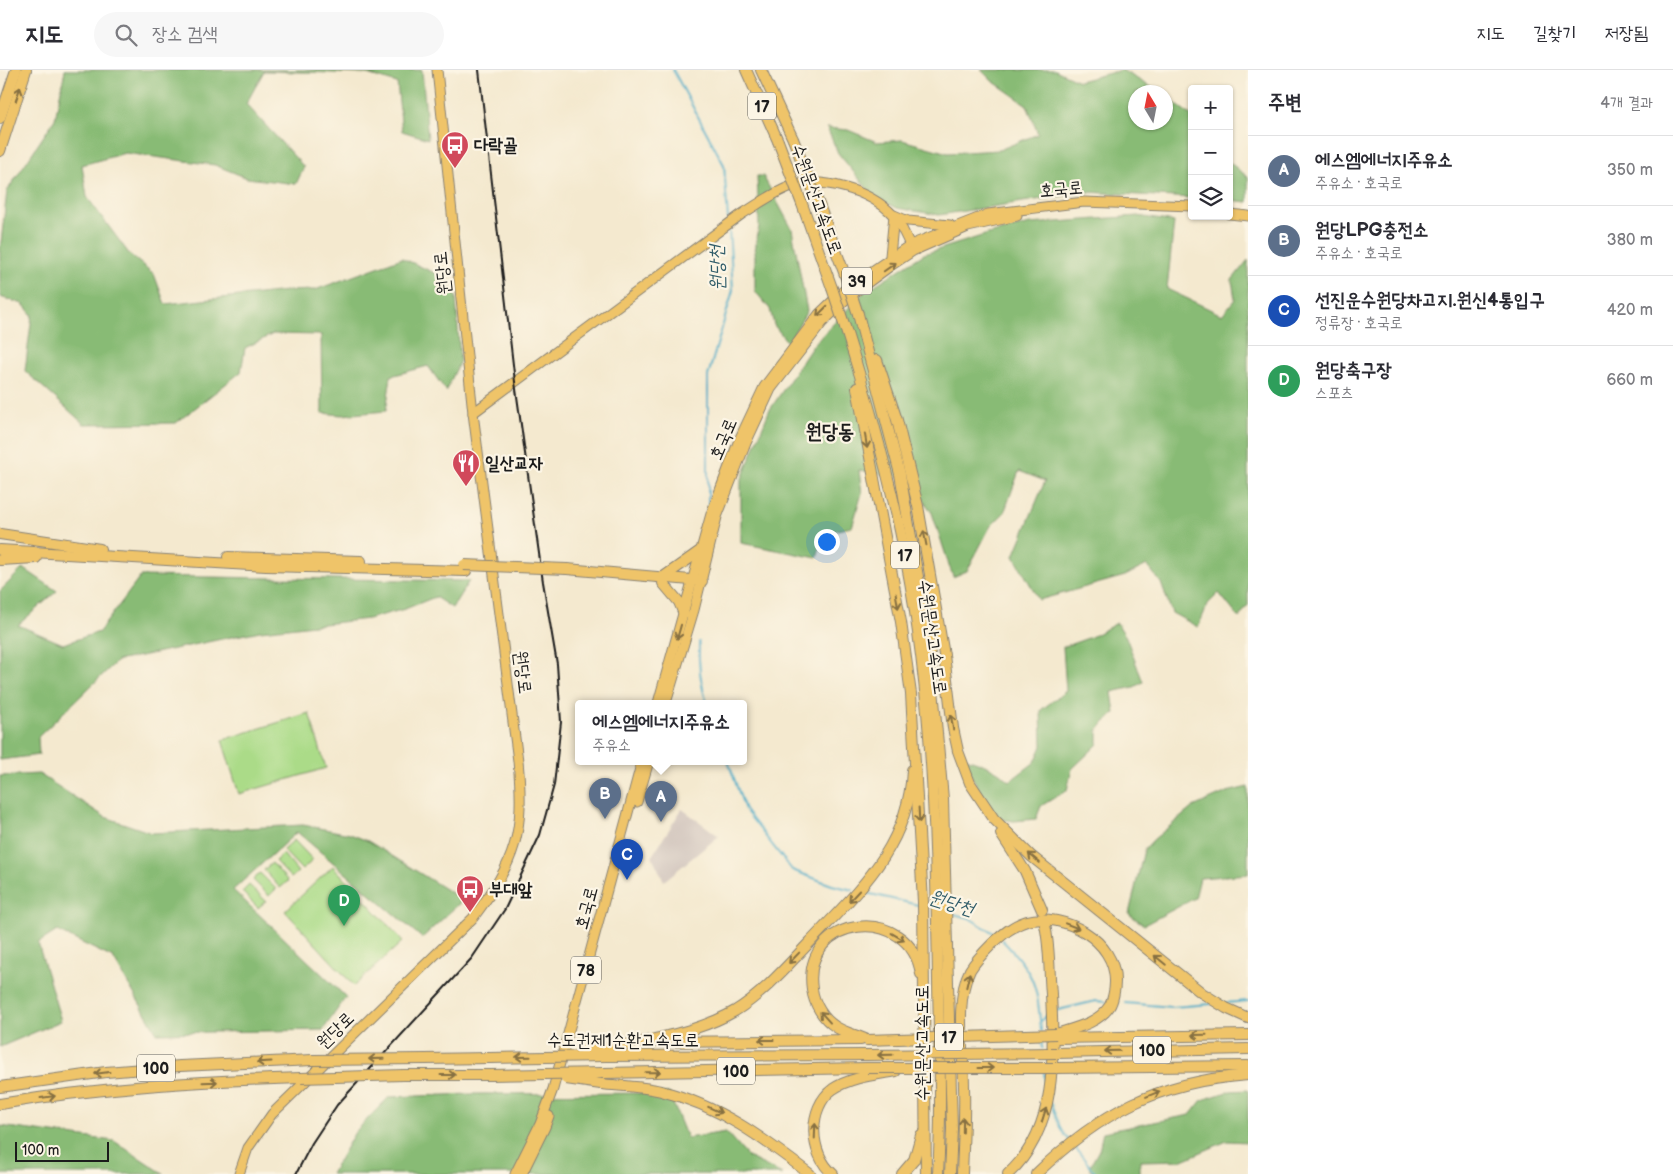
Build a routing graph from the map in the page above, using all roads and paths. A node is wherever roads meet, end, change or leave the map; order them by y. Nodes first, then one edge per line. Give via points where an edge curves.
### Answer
1 (16, 70) edge
2 (26, 70) edge
3 (437, 70) edge
4 (746, 70) edge
5 (761, 70) edge
6 (0, 118) edge
7 (0, 151) edge
8 (1188, 206) edge
9 (1233, 209) edge
10 (1248, 210) edge
11 (1188, 212) edge
12 (1233, 214) edge
13 (894, 215) junction
14 (1248, 216) edge
15 (955, 225) junction
16 (911, 248) junction
17 (890, 256) junction
18 (864, 331) junction
19 (850, 342) junction
20 (473, 412) junction
21 (0, 534) edge
22 (0, 546) edge
23 (0, 550) edge
24 (700, 551) junction
25 (118, 554) junction
26 (0, 560) edge
27 (662, 580) junction
28 (697, 583) junction
29 (684, 614) junction
30 (911, 694) junction
31 (659, 700) edge
32 (667, 700) edge
33 (641, 765) edge
34 (648, 765) edge
35 (970, 783) junction
36 (941, 907) junction
37 (1042, 910) dead end
38 (1045, 925) dead end
39 (942, 944) junction
40 (1247, 1018) edge
41 (925, 1023) junction
42 (1248, 1035) edge
43 (1056, 1036) junction
44 (867, 1040) junction
45 (638, 1042) junction
46 (1248, 1049) edge
47 (605, 1052) junction
48 (1248, 1066) edge
49 (867, 1072) junction
50 (536, 1074) junction
51 (1248, 1075) edge
52 (926, 1081) junction
53 (0, 1087) edge
54 (0, 1104) edge
55 (757, 1134) junction
56 (239, 1174) edge
57 (515, 1174) edge
58 (522, 1174) edge
59 (802, 1174) edge
60 (810, 1174) edge
61 (833, 1174) edge
62 (902, 1174) edge
63 (926, 1174) edge
64 (938, 1174) edge
65 (950, 1174) edge
66 (962, 1174) edge
67 (1008, 1174) edge
68 (1036, 1174) edge

1 - 6 highway
7 -> 2 highway
3 - 20 main road, 원당로
4 - 19 highway, 수원문산고속도로 / 17, bridge via 802,204
5 - 18 highway, 수원문산고속도로 / 17, bridge via 818,202
8 - 15 main road, 호국로 / 39 via 1084,202 988,214
9 - 10 main road
11 - 16 main road, 호국로 / 39 via 1087,207 1036,212 992,220
12 - 14 main road
13 - 15 main road via 908,221
13 - 16 main road
13 - 17 main road
13 - 20 main road via 854,191 820,183 790,187 742,214
15 - 16 main road, 호국로 / 39
16 - 17 main road, 호국로 / 39
28 -> 16 main road, 호국로 / 39 via 717,517 771,389 829,316
17 -> 24 main road, 호국로 / 39 via 818,314 764,387 739,440
35 -> 18 highway via 953,728 926,542 910,467 879,365
18 - 36 highway, 수원문산고속도로 / 17 via 900,474 928,634 944,799
19 -> 30 highway
19 - 36 highway, 수원문산고속도로 / 17 via 906,561 928,733
20 - 56 main road, 원당로 via 522,802 514,848 496,887 473,918 272,1114 248,1148
21 - 25 highway
22 - 25 highway
23 - 25 highway
24 - 27 highway
24 - 28 main road, 호국로 / 39
25 - 26 highway
25 - 27 highway via 266,566 465,568
27 - 28 highway
27 - 29 highway
28 - 29 main road, 호국로
28 - 32 main road, 호국로
29 -> 31 main road, 호국로
30 -> 41 highway via 923,902
30 -> 45 highway via 910,788 902,821 878,868 764,989 735,1010 699,1027
33 - 57 main road, 호국로 / 78 via 553,1089
34 - 58 main road, 호국로 / 78 via 586,992 545,1127
35 - 37 highway via 980,804 1025,871
40 -> 35 highway via 1198,990 1025,850 994,819
36 - 39 highway, 수원문산고속도로 / 17
67 -> 38 highway via 1035,1139 1050,1090 1053,1047
39 - 64 highway, 수원문산고속도로 / 17
39 - 65 highway, 수원문산고속도로 / 17 via 952,1130
44 -> 41 highway via 843,1031 829,1021 814,1001 811,986 812,965 819,949 836,934 851,927 877,927 895,934 908,944 920,970
41 - 52 highway
42 -> 43 highway
43 - 44 highway, bridge
66 -> 43 highway via 964,1088 961,1007 970,971 980,956 1008,930 1027,921 1063,923 1083,930 1109,956 1116,972 1110,1007 1083,1026
44 -> 45 highway
45 - 47 highway
46 -> 47 highway, 수도권제1순환고속도로 / 100, bridge via 867,1055
47 -> 53 highway, 수도권제1순환고속도로 / 100, bridge via 552,1057 313,1060 180,1066 106,1072
49 -> 48 highway, 수도권제1순환고속도로 / 100, bridge via 911,1068
50 -> 49 highway, 수도권제1순환고속도로 / 100, bridge
61 -> 49 highway via 823,1164 816,1146 816,1115 833,1089
54 -> 50 highway, 수도권제1순환고속도로 / 100, bridge via 183,1083
50 -> 55 highway, bridge via 677,1095 723,1114
68 -> 51 highway via 1094,1124 1119,1109 1195,1081
52 - 62 highway via 918,1150
52 - 63 highway
55 - 59 highway
55 - 60 highway

